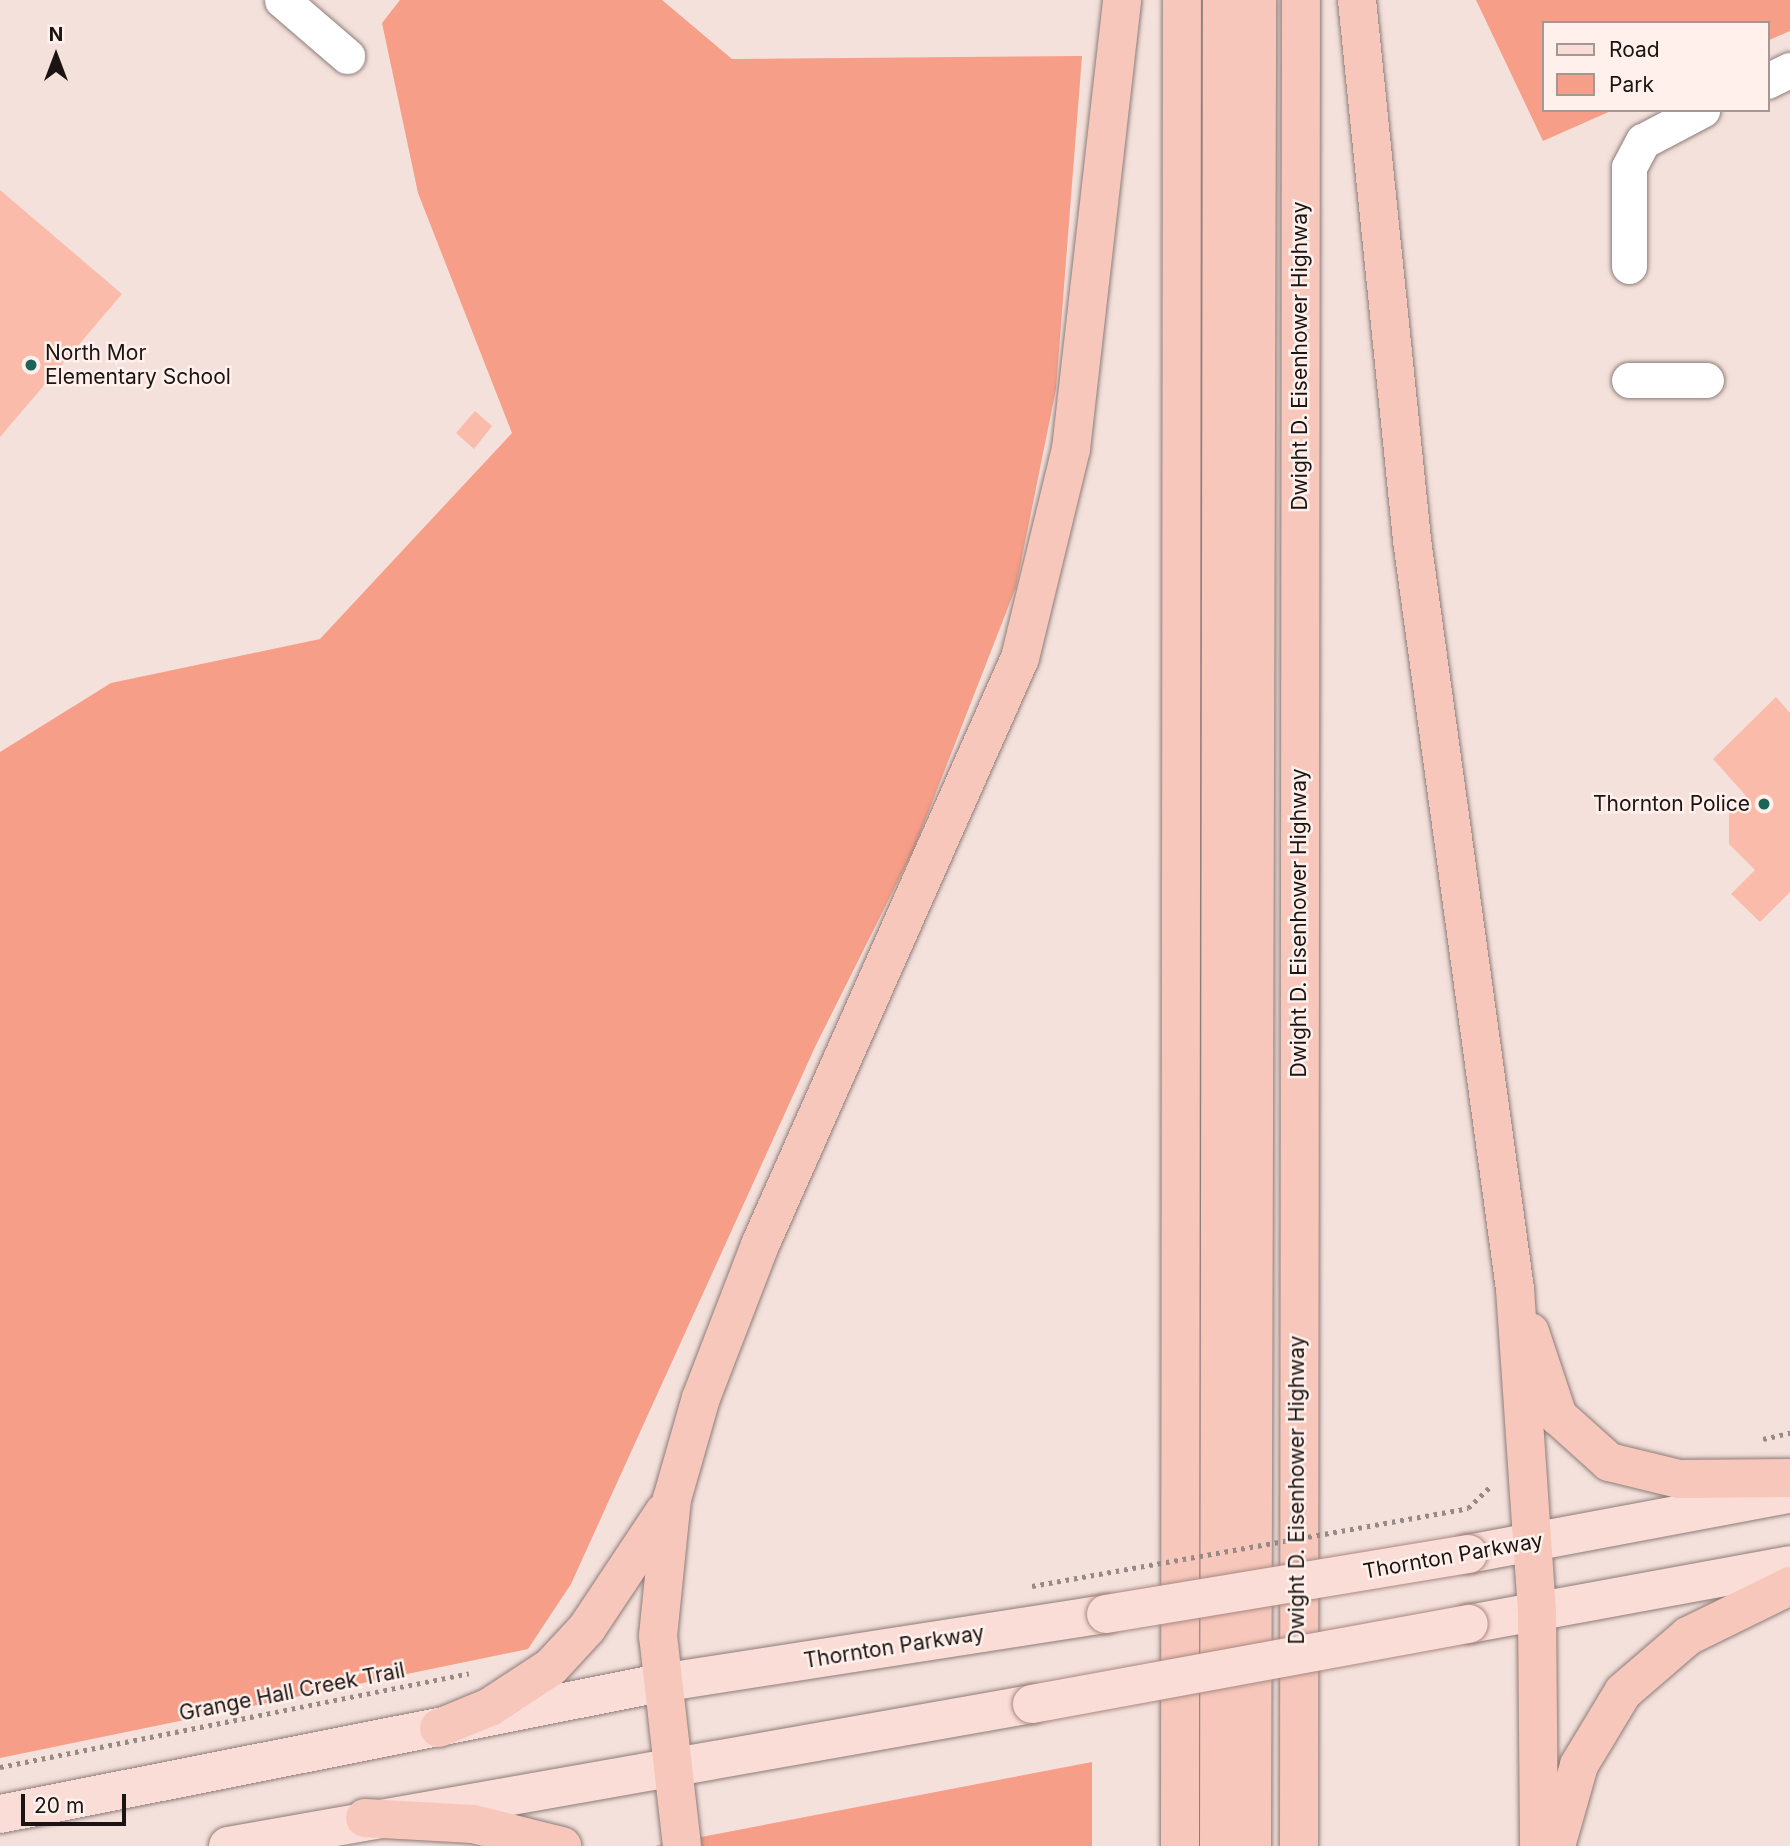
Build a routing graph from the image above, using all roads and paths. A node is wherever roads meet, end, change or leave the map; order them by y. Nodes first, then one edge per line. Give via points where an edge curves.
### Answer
1 (282, 0) edge
2 (1122, 0) edge
3 (1182, 0) edge
4 (1222, 0) edge
5 (1256, 0) edge
6 (1301, 0) edge
7 (1357, 0) edge
8 (346, 56) dead end
9 (1790, 71) edge
10 (1769, 80) edge
11 (1698, 112) edge
12 (1629, 266) dead end
13 (1629, 380) dead end
14 (1706, 380) dead end
15 (1515, 1289) junction
16 (1790, 1478) edge
17 (1503, 1483) dead end
18 (1790, 1494) edge
19 (673, 1499) junction
20 (1530, 1543) junction
21 (1790, 1565) edge
22 (1032, 1586) dead end
23 (1790, 1586) edge
24 (1537, 1611) junction
25 (474, 1672) dead end
26 (660, 1683) junction
27 (439, 1728) junction
28 (668, 1765) junction
29 (0, 1767) edge
30 (0, 1814) edge
31 (365, 1818) junction
32 (228, 1846) edge
33 (562, 1846) edge
34 (682, 1846) edge
35 (1180, 1846) edge
36 (1219, 1846) edge
37 (1252, 1846) edge
38 (1299, 1846) edge
39 (1539, 1846) edge
40 (1556, 1846) edge

1 - 8 street
2 - 19 highway via 1071,449 1020,658 760,1245 701,1398
3 - 35 highway
4 - 36 highway
5 - 37 highway
6 - 38 highway, Dwight D. Eisenhower Highway
7 - 15 highway via 1412,540
9 - 10 street
11 - 12 street via 1643,142 1629,167
13 - 14 street
15 - 16 highway via 1558,1416 1585,1446 1636,1472 1679,1479
15 - 20 highway
17 - 22 path, bridge via 1494,1483 1468,1508
18 - 20 main road, Thornton Parkway
19 - 26 highway via 660,1580
19 - 27 highway via 587,1628 551,1667 490,1707
20 - 24 highway
20 - 26 main road, Thornton Parkway, bridge
21 - 24 main road
23 - 40 highway via 1688,1636 1623,1692 1579,1765
24 - 28 main road, bridge
24 - 39 highway
25 - 29 path, Grange Hall Creek Trail
26 - 27 main road, Thornton Parkway
26 - 28 highway
27 - 30 main road, Thornton Parkway
28 - 31 main road
28 - 34 highway
31 - 32 main road
31 - 33 highway via 473,1824

